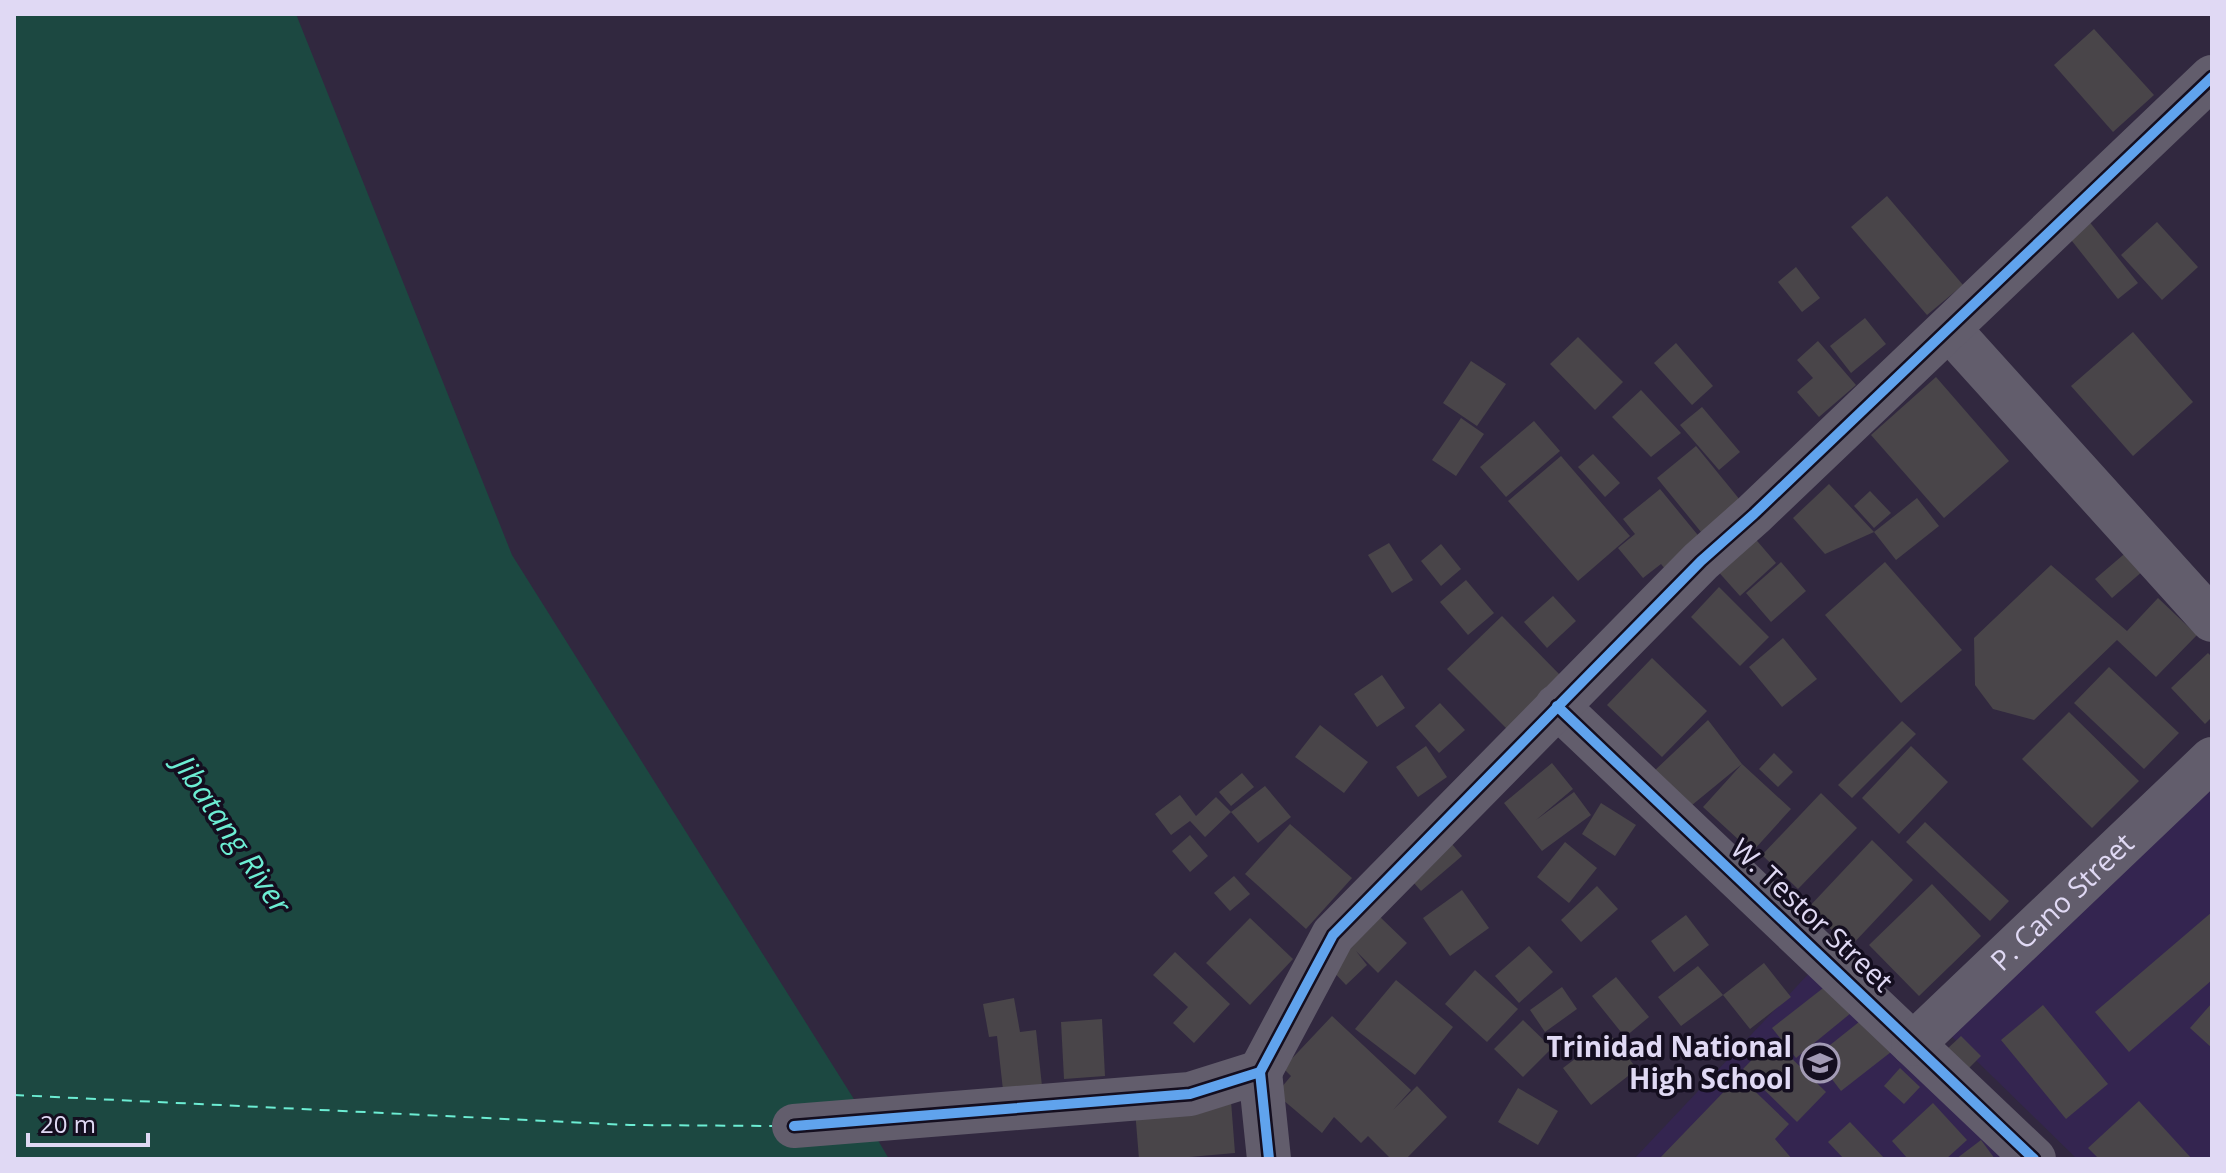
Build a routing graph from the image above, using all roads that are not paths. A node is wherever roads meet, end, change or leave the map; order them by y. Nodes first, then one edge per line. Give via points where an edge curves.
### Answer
1 (2212, 77) edge
2 (1949, 329) junction
3 (2212, 620) edge
4 (1557, 706) junction
5 (2212, 759) edge
6 (1913, 1044) junction
7 (1260, 1072) junction
8 (794, 1126) dead end
9 (1269, 1159) edge
10 (2034, 1159) edge

1 - 2 street
2 - 3 street
2 - 4 street via 1701,561
4 - 6 street, W. Testor Street
4 - 7 street via 1333,935
5 - 6 street, P. Cano Street
6 - 10 street, W. Testor Street
7 - 8 street via 1190,1094
7 - 9 street

